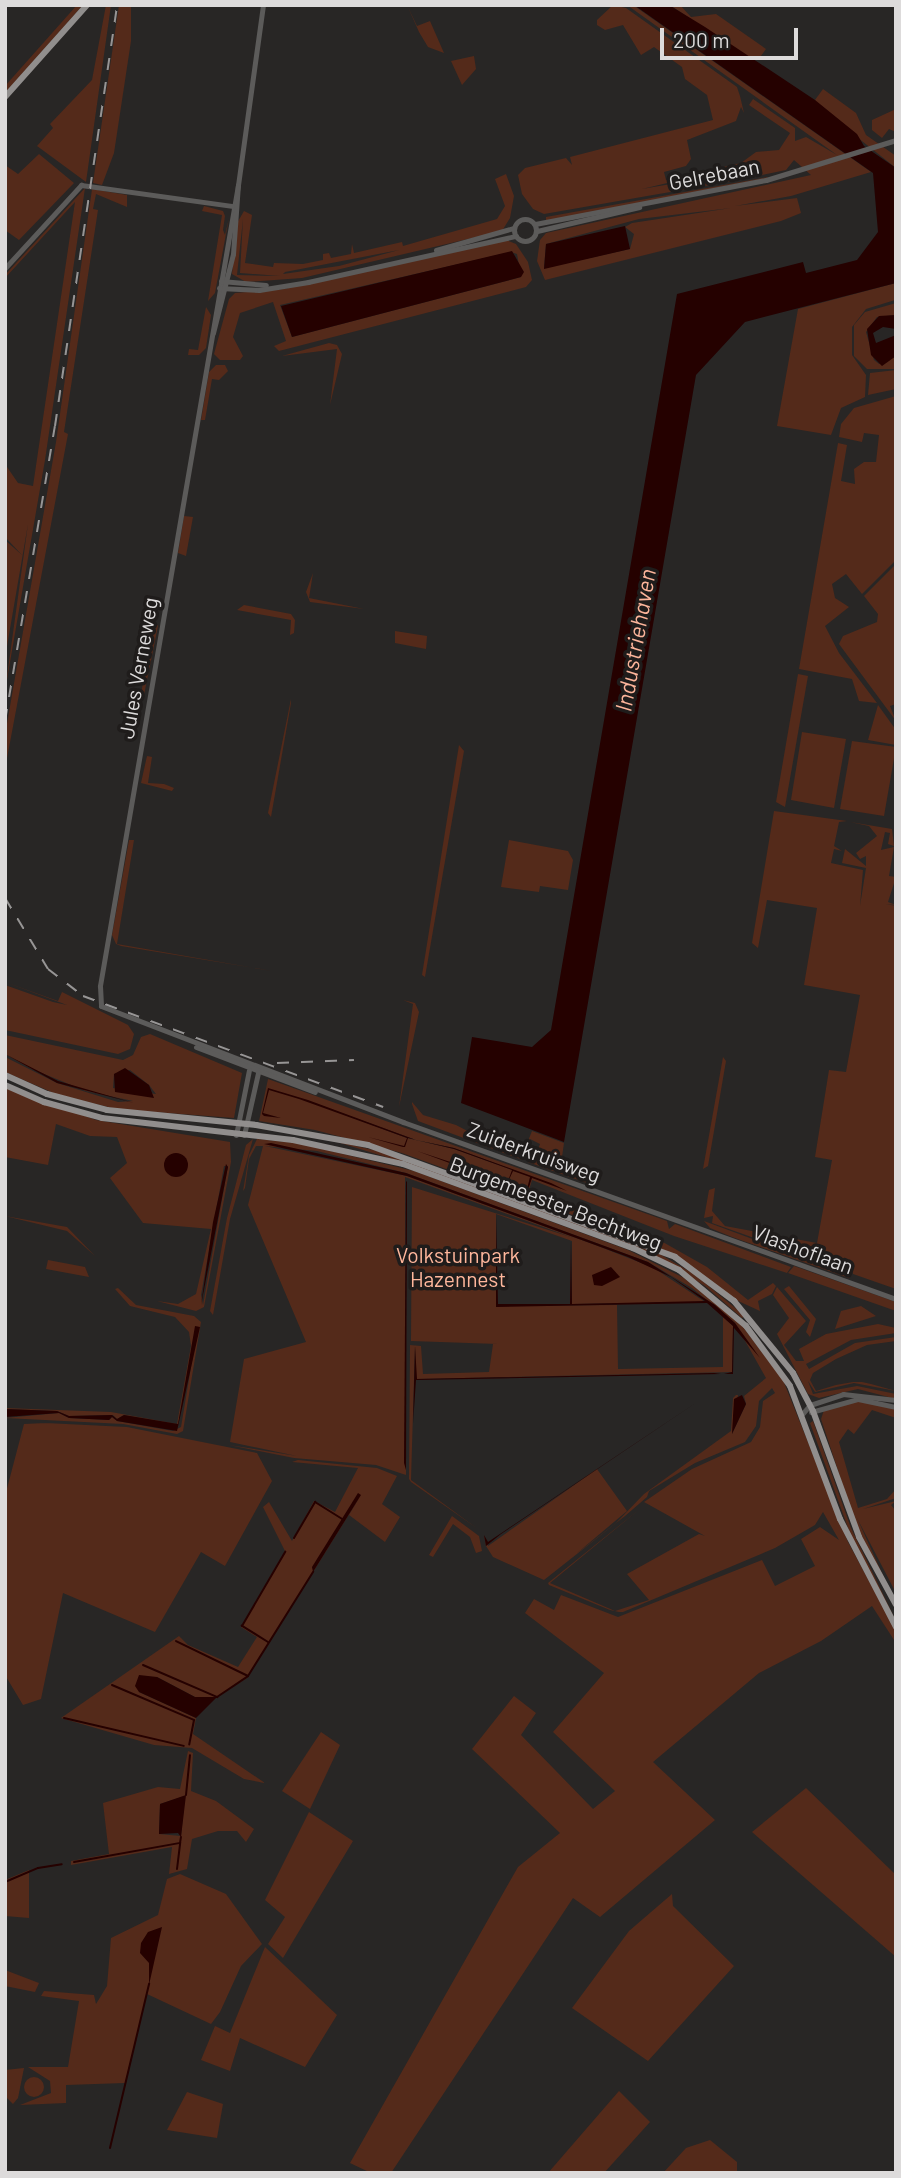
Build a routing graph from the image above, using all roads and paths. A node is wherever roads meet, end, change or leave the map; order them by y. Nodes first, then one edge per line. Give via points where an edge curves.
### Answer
1 (87, 5) edge
2 (263, 5) edge
3 (5, 97) edge
4 (896, 141) edge
5 (238, 185) junction
6 (232, 206) junction
7 (514, 228) junction
8 (536, 228) junction
9 (516, 236) junction
10 (5, 268) edge
11 (223, 285) junction
12 (100, 1003) joint
13 (250, 1067) junction
14 (259, 1070) junction
15 (5, 1075) edge
16 (5, 1085) edge
17 (238, 1124) junction
18 (246, 1124) junction
19 (236, 1135) junction
20 (244, 1135) junction
21 (699, 1227) joint
22 (896, 1299) edge
23 (896, 1400) edge
24 (896, 1407) edge
25 (812, 1408) junction
26 (803, 1413) junction
27 (896, 1605) edge
28 (896, 1627) edge

1 - 3 main road
2 - 5 street, Jules Verneweg
4 - 8 street, Gelrebaan via 799,173
5 - 6 street, Jules Verneweg
5 - 11 street, Jules Verneweg
6 - 10 street via 81,185
6 - 11 street, Jules Verneweg
7 - 8 street via 523,219
7 - 9 street
7 - 11 street via 295,281
8 - 9 street via 528,241
9 - 11 street via 308,282 259,290
11 - 12 street, Jules Verneweg via 210,339
12 - 13 street, Zuiderkruisweg via 107,1012
13 - 14 street, Zuiderkruisweg
13 - 17 street
14 - 18 street
14 - 21 street, Zuiderkruisweg
15 - 17 main road, Burgemeester Bechtweg via 47,1094 107,1110
16 - 19 main road, Burgemeester Bechtweg via 44,1102 102,1118
17 - 18 main road, Burgemeester Bechtweg
17 - 19 street
18 - 20 street
18 - 25 main road, Burgemeester Bechtweg via 368,1145 423,1162 675,1257 750,1318 779,1352
19 - 20 main road, Burgemeester Bechtweg
20 - 26 main road, Burgemeester Bechtweg via 316,1143 403,1164 659,1259 701,1285 746,1326 776,1365
21 - 22 street, Vlashoflaan
23 - 25 street via 855,1393
24 - 25 street via 858,1399
25 - 26 street
25 - 27 main road, Burgemeester Bechtweg via 859,1537
26 - 28 main road, Burgemeester Bechtweg via 840,1519

